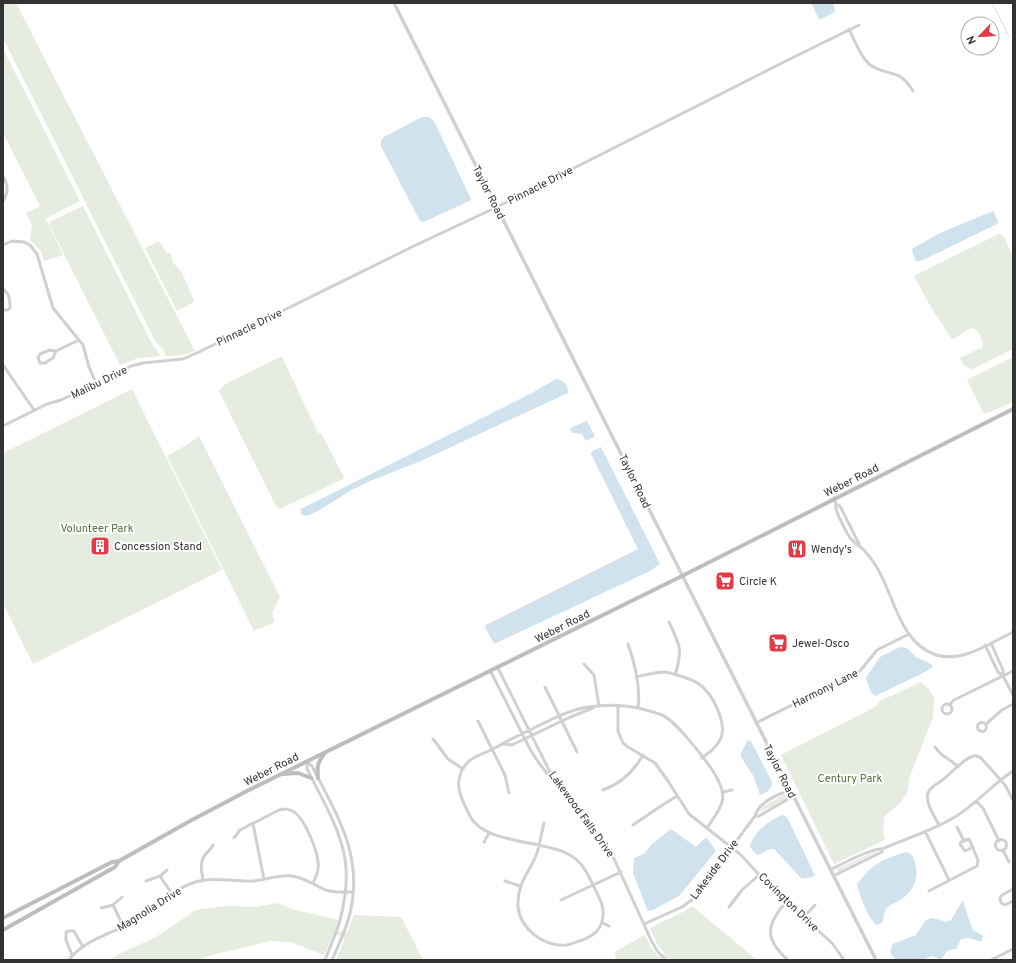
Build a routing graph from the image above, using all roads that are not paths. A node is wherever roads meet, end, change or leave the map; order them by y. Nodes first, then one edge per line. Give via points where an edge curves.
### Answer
1 (394, 3) edge
2 (859, 25) dead end
3 (849, 29) junction
4 (913, 91) dead end
5 (3, 176) edge
6 (3, 201) edge
7 (497, 207) junction
8 (3, 244) edge
9 (3, 289) edge
10 (3, 310) edge
11 (79, 340) junction
12 (56, 352) junction
13 (199, 352) joint
14 (3, 365) edge
15 (96, 382) junction
16 (1013, 409) edge
17 (34, 410) junction
18 (3, 426) edge
19 (834, 498) junction
20 (836, 504) junction
21 (861, 548) junction
22 (682, 576) junction
23 (669, 622) dead end
24 (1013, 632) edge
25 (908, 634) junction
26 (991, 643) junction
27 (628, 644) dead end
28 (985, 645) junction
29 (584, 664) dead end
30 (498, 668) junction
31 (1013, 671) edge
32 (491, 672) junction
33 (676, 675) junction
34 (1003, 676) junction
35 (636, 677) junction
36 (545, 687) dead end
37 (1013, 695) edge
38 (1013, 704) edge
39 (618, 705) junction
40 (949, 705) dead end
41 (598, 706) junction
42 (638, 708) junction
43 (559, 716) junction
44 (478, 721) dead end
45 (562, 721) junction
46 (756, 723) junction
47 (986, 724) dead end
48 (529, 731) junction
49 (522, 734) junction
50 (531, 736) junction
51 (433, 739) dead end
52 (524, 739) junction
53 (501, 744) junction
54 (935, 747) dead end
55 (492, 749) junction
56 (327, 752) junction
57 (577, 752) dead end
58 (643, 755) junction
59 (702, 758) junction
60 (307, 762) junction
61 (958, 767) junction
62 (462, 769) junction
63 (1013, 771) edge
64 (281, 774) junction
65 (311, 778) junction
66 (318, 778) junction
67 (1000, 780) junction
68 (556, 784) junction
69 (603, 790) dead end
70 (732, 790) dead end
71 (790, 791) junction
72 (723, 792) junction
73 (509, 793) dead end
74 (677, 796) junction
75 (1013, 800) edge
76 (976, 802) junction
77 (756, 816) junction
78 (544, 823) dead end
79 (253, 824) junction
80 (633, 825) dead end
81 (939, 825) junction
82 (957, 827) dead end
83 (707, 828) junction
84 (925, 831) junction
85 (488, 833) junction
86 (234, 838) dead end
87 (964, 841) junction
88 (484, 842) dead end
89 (213, 845) dead end
90 (539, 846) junction
91 (731, 847) junction
92 (973, 847) junction
93 (882, 849) junction
94 (119, 861) junction
95 (1010, 862) dead end
96 (167, 870) dead end
97 (830, 870) junction
98 (621, 872) junction
99 (759, 875) junction
100 (160, 876) junction
101 (833, 876) junction
102 (264, 879) junction
103 (203, 880) junction
104 (949, 880) junction
105 (505, 881) dead end
106 (146, 882) dead end
107 (313, 883) junction
108 (593, 885) junction
109 (520, 886) junction
110 (1013, 889) edge
111 (929, 891) dead end
112 (344, 892) junction
113 (353, 892) junction
114 (172, 894) junction
115 (122, 897) dead end
116 (561, 900) dead end
117 (1013, 901) edge
118 (786, 902) junction
119 (113, 905) junction
120 (815, 905) dead end
121 (729, 907) dead end
122 (101, 908) dead end
123 (804, 917) junction
124 (3, 918) edge
125 (603, 923) junction
126 (644, 924) junction
127 (123, 926) junction
128 (609, 926) dead end
129 (3, 930) edge
130 (82, 946) junction
131 (1013, 949) edge
132 (72, 955) junction
133 (69, 960) edge
134 (325, 960) edge
135 (332, 960) edge
136 (666, 960) edge
137 (788, 960) edge
138 (844, 960) edge
139 (876, 960) edge
140 (991, 960) edge

1 - 7 street, Taylor Road
2 - 3 street, Pinnacle Drive
3 - 4 street via 863,57 870,65 900,76
3 - 7 street, Pinnacle Drive
5 - 6 street via 8,189
7 - 13 street, Pinnacle Drive
7 - 22 street, Taylor Road
8 - 11 street via 18,240 34,249 53,308
9 - 10 street via 8,292 10,308
11 - 12 street
11 - 15 street
12 - 12 street via 50,350 40,354 38,358 40,362 45,363 53,358
13 - 15 street, Malibu Drive via 183,359 131,366
14 - 17 street
15 - 17 street, Malibu Drive
16 - 19 main road, Weber Road
17 - 18 street, Malibu Drive
19 - 20 street
19 - 22 main road, Weber Road
20 - 21 street via 840,506
20 - 21 street via 835,509 847,533
21 - 25 street via 884,579
22 - 30 main road, Weber Road
22 - 46 street, Taylor Road
23 - 33 street via 680,650
24 - 26 street
25 - 28 street via 926,650 948,657 970,653
25 - 46 street, Harmony Lane via 877,650 860,671
26 - 28 street
26 - 34 street
27 - 35 street
28 - 34 street via 998,672
29 - 41 street via 594,675
30 - 32 main road, Weber Road
30 - 48 street, Lakewood Falls Drive
31 - 34 street
32 - 49 street
32 - 56 main road, Weber Road
33 - 35 street via 664,672
33 - 59 street via 696,682 703,688 722,721 719,742
34 - 37 street
34 - 40 street via 954,700
35 - 42 street
36 - 43 street
38 - 47 street
39 - 41 street
39 - 42 street
39 - 58 street, Covington Drive via 617,728 620,738 625,745
41 - 43 street
41 - 45 street
42 - 59 street via 662,715 672,721
43 - 45 street
43 - 48 street
44 - 55 street
45 - 50 street
45 - 57 street
46 - 71 street, Taylor Road
48 - 49 street
48 - 50 street, Lakewood Falls Drive
49 - 52 street
49 - 53 street
50 - 52 street
50 - 68 street, Lakewood Falls Drive
51 - 62 street via 446,757
52 - 53 street via 512,745
52 - 68 street
53 - 55 street
54 - 61 street via 940,755 950,759
55 - 62 street via 474,758
55 - 73 street via 505,774
56 - 60 main road, Weber Road
56 - 66 main road via 317,765
58 - 69 street via 627,776
58 - 74 street, Covington Drive via 658,767
59 - 72 street via 713,772
60 - 64 main road, Weber Road
60 - 65 street
60 - 66 street
61 - 67 street via 971,757 979,757
61 - 81 street via 928,793 927,800
62 - 85 street via 458,782 461,797 474,822
63 - 67 street
64 - 65 main road via 298,773
64 - 94 main road, Weber Road
65 - 112 street via 334,825 345,858
66 - 113 street via 348,842 353,863
67 - 75 street
67 - 76 street
68 - 98 street, Lakewood Falls Drive via 603,839
70 - 72 street
71 - 77 street, Lakeside Drive via 767,802 756,812
71 - 77 street, Lakeside Drive via 788,799
71 - 97 street, Taylor Road
72 - 83 street via 721,808
74 - 80 street
74 - 83 street, Covington Drive via 689,814
76 - 81 street
76 - 95 street via 984,811 999,841 995,844 999,851 1003,850
77 - 91 street, Lakeside Drive
78 - 90 street
79 - 86 street via 240,830
79 - 102 street
79 - 107 street via 284,809 298,815 311,840 318,863 318,873
81 - 84 street
82 - 87 street
83 - 91 street, Covington Drive
84 - 93 street
84 - 104 street
85 - 88 street
85 - 90 street
87 - 92 street via 969,839
87 - 92 street via 960,844 964,850
89 - 103 street via 202,860
90 - 108 street via 566,852 582,864
90 - 109 street
91 - 99 street, Covington Drive
91 - 126 street, Lakeside Drive via 693,899 682,907
92 - 104 street via 978,860 977,866
93 - 97 street via 879,848
93 - 101 street via 882,852
94 - 124 main road, Weber Road via 112,862
94 - 129 main road, Weber Road via 115,867
96 - 100 street
97 - 101 street, Taylor Road
98 - 108 street
98 - 126 street, Lakewood Falls Drive
99 - 118 street, Covington Drive
99 - 121 street via 742,890
100 - 106 street
100 - 114 street
101 - 139 street, Taylor Road
102 - 103 street, Magnolia Drive
102 - 107 street, Magnolia Drive via 290,876
103 - 114 street, Magnolia Drive
104 - 111 street
105 - 109 street
107 - 112 street, Magnolia Drive via 326,890
108 - 116 street
108 - 125 street via 604,910
109 - 125 street via 520,914 530,931 538,938 566,945 593,935
110 - 117 street via 1002,895 1000,902 1005,905
112 - 113 street, Magnolia Drive
112 - 134 street via 340,920
113 - 135 street via 349,916
114 - 127 street, Magnolia Drive
115 - 119 street
118 - 123 street, Covington Drive
118 - 137 street via 776,914 771,933 772,942
119 - 122 street
119 - 127 street
120 - 123 street
123 - 138 street, Covington Drive via 836,948
125 - 128 street
126 - 136 street, Lakewood Falls Drive via 658,952
127 - 130 street, Magnolia Drive
130 - 132 street, Magnolia Drive
130 - 132 street via 74,931 66,932 65,938
131 - 140 street
132 - 133 street, Magnolia Drive

